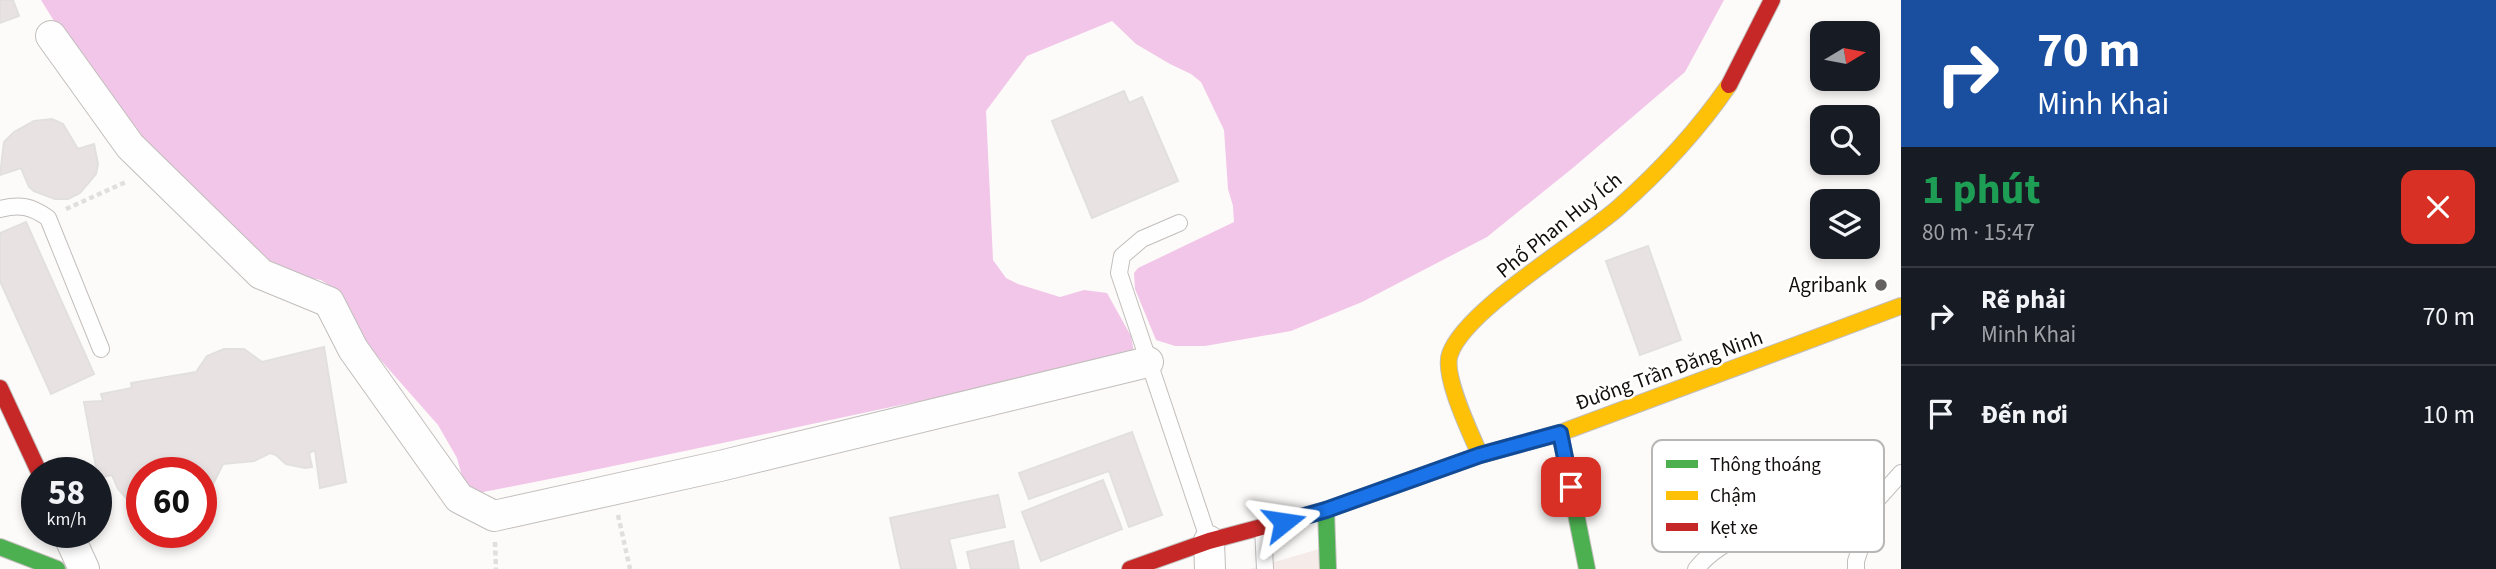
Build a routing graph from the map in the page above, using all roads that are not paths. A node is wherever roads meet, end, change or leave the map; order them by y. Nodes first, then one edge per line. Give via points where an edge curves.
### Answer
1 (1772, 0) edge
2 (51, 36) dead end
3 (0, 209) edge
4 (1179, 223) dead end
5 (1901, 306) edge
6 (102, 349) dead end
7 (1148, 362) junction
8 (0, 388) edge
9 (1560, 433) junction
10 (1480, 455) junction
11 (32, 457) edge
12 (1901, 473) edge
13 (1884, 492) edge
14 (1326, 510) junction
15 (1263, 527) junction
16 (0, 547) edge
17 (74, 548) edge
18 (1714, 552) edge
19 (1209, 555) edge
20 (57, 569) edge
21 (84, 569) edge
22 (1130, 569) edge
23 (1265, 569) edge
24 (1328, 569) edge
25 (1587, 569) edge
26 (1696, 569) edge

1 - 10 street, Phố Phan Huy Ích via 1728,86 1685,139 1618,208 1494,303 1455,340 1448,357 1449,375
2 - 7 street via 130,146 261,274 329,302 353,349 459,498 494,516
3 - 6 lane via 34,208 48,218
4 - 7 lane via 1142,239 1122,256 1119,273
5 - 9 street, Đường Trần Đăng Ninh
7 - 19 lane
8 - 11 street
9 - 10 street, Đường Trần Đăng Ninh
9 - 25 street
10 - 14 street, Đường Trần Đăng Ninh
12 - 13 lane
14 - 15 street, Đường Trần Đăng Ninh
14 - 24 street
15 - 19 street, Đường Trần Đăng Ninh
15 - 23 lane
16 - 20 street
17 - 21 street
18 - 26 lane
19 - 22 street, Đường Trần Đăng Ninh

